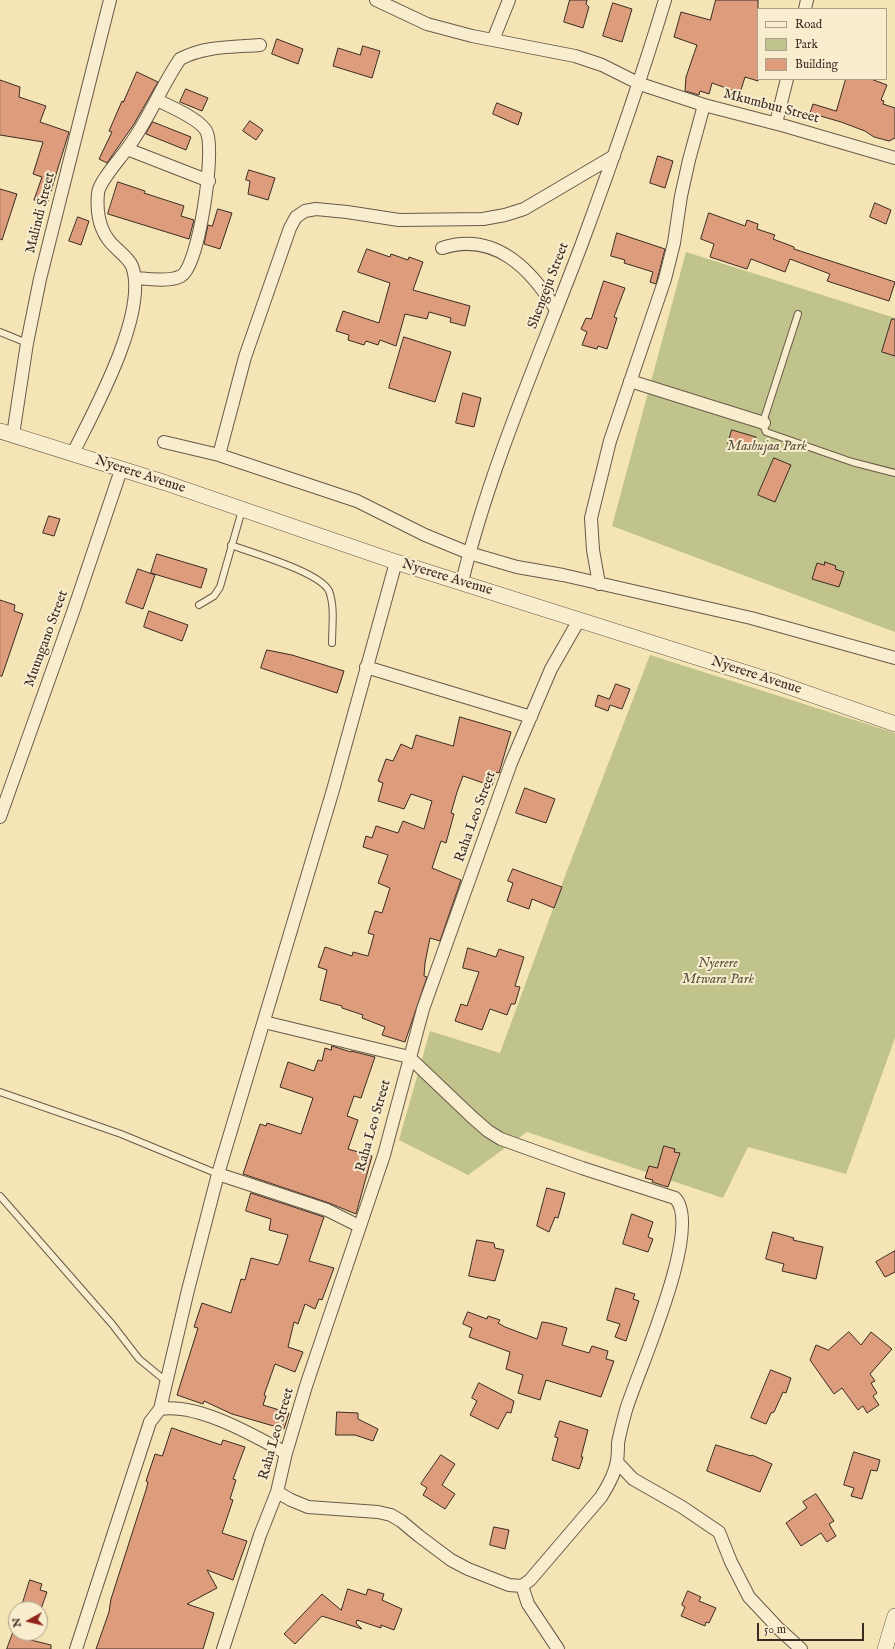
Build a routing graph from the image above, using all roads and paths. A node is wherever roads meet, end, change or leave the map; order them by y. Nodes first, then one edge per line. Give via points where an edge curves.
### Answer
1 (110, 0) edge
2 (376, 0) edge
3 (509, 0) edge
4 (665, 0) edge
5 (493, 40) junction
6 (260, 45) dead end
7 (787, 80) edge
8 (640, 84) junction
9 (157, 100) junction
10 (704, 105) junction
11 (776, 124) junction
12 (127, 149) junction
13 (614, 156) junction
14 (895, 158) edge
15 (209, 180) junction
16 (442, 248) dead end
17 (136, 278) junction
18 (556, 310) junction
19 (798, 314) dead end
20 (0, 332) edge
21 (27, 343) junction
22 (630, 380) junction
23 (764, 423) junction
24 (6, 433) edge
25 (164, 442) dead end
26 (73, 453) junction
27 (219, 455) junction
28 (120, 470) junction
29 (895, 473) edge
30 (242, 510) junction
31 (231, 545) junction
32 (469, 553) junction
33 (396, 562) junction
34 (462, 582) junction
35 (599, 584) junction
36 (199, 605) dead end
37 (579, 620) junction
38 (332, 643) dead end
39 (895, 658) edge
40 (366, 667) junction
41 (531, 717) junction
42 (895, 724) edge
43 (0, 817) edge
44 (264, 1022) junction
45 (409, 1056) junction
46 (0, 1092) edge
47 (218, 1174) junction
48 (0, 1196) edge
49 (359, 1226) junction
50 (167, 1382) junction
51 (160, 1410) junction
52 (286, 1453) junction
53 (617, 1462) junction
54 (277, 1492) junction
55 (522, 1586) junction
56 (895, 1616) edge
57 (76, 1649) edge
58 (223, 1649) edge
59 (558, 1649) edge
60 (801, 1649) edge
61 (885, 1649) edge

1 - 21 street, Malindi Street via 56,212
2 - 5 street, Mkumbuu Street via 427,24
3 - 5 street
4 - 8 street, Shengeju Street
5 - 8 street, Mkumbuu Street via 576,56 602,65
6 - 9 street via 212,49 185,56 171,72
7 - 11 street
8 - 10 street, Mkumbuu Street
8 - 13 street, Shengeju Street
9 - 12 street
9 - 15 street via 199,123 207,132 210,151
10 - 11 street, Mkumbuu Street
10 - 22 street via 689,160 665,279
11 - 14 street, Mkumbuu Street
12 - 15 street
12 - 17 street via 98,191 97,205 104,235 130,262
13 - 18 street, Shengeju Street
13 - 27 street via 524,209 505,215 483,219 399,220 316,209 305,211 296,217 245,357
15 - 17 street via 196,245 191,263 185,272 181,277 171,279
16 - 18 street via 460,244 481,245 511,257 541,286
17 - 26 street via 129,321 117,362
18 - 32 street, Shengeju Street via 474,532
19 - 23 lane
20 - 21 lane
21 - 24 street, Malindi Street
22 - 23 street
22 - 35 street via 610,441 590,518
23 - 29 lane via 769,434 852,462
24 - 26 street, Nyerere Avenue
25 - 27 street
26 - 28 street, Nyerere Avenue
27 - 32 street via 356,501 425,535
28 - 30 street, Nyerere Avenue
28 - 43 street, Muungano Street
30 - 31 lane
30 - 33 street, Nyerere Avenue
31 - 36 lane via 220,587 214,596
31 - 38 lane via 288,565 310,575 322,584 328,590 331,606
32 - 34 street, Shengeju Street
32 - 35 street via 517,567
33 - 34 street, Nyerere Avenue
33 - 40 street
34 - 37 street, Nyerere Avenue
35 - 39 street via 751,618
37 - 41 street, Raha Leo Street via 551,670
37 - 42 street, Nyerere Avenue via 786,686
40 - 41 street
40 - 44 street via 333,790
41 - 45 street, Raha Leo Street via 510,763 423,1009
44 - 45 street
44 - 47 street
45 - 49 street, Raha Leo Street via 384,1155
45 - 53 street via 488,1131 582,1168 675,1198 679,1202 682,1217 676,1266 652,1345 626,1410 618,1442
46 - 47 lane via 121,1134
47 - 49 street via 327,1210
47 - 50 street
48 - 50 lane via 98,1307 139,1359
49 - 52 street, Raha Leo Street
50 - 51 street
51 - 52 street via 172,1407 232,1425
51 - 57 street via 150,1422
52 - 54 street, Raha Leo Street
53 - 55 street via 601,1497
53 - 60 street via 632,1479 682,1507 719,1532 749,1597
54 - 55 street via 308,1507 391,1515 462,1566 509,1585
54 - 58 street, Raha Leo Street via 260,1535
55 - 59 street via 528,1604
56 - 61 street

